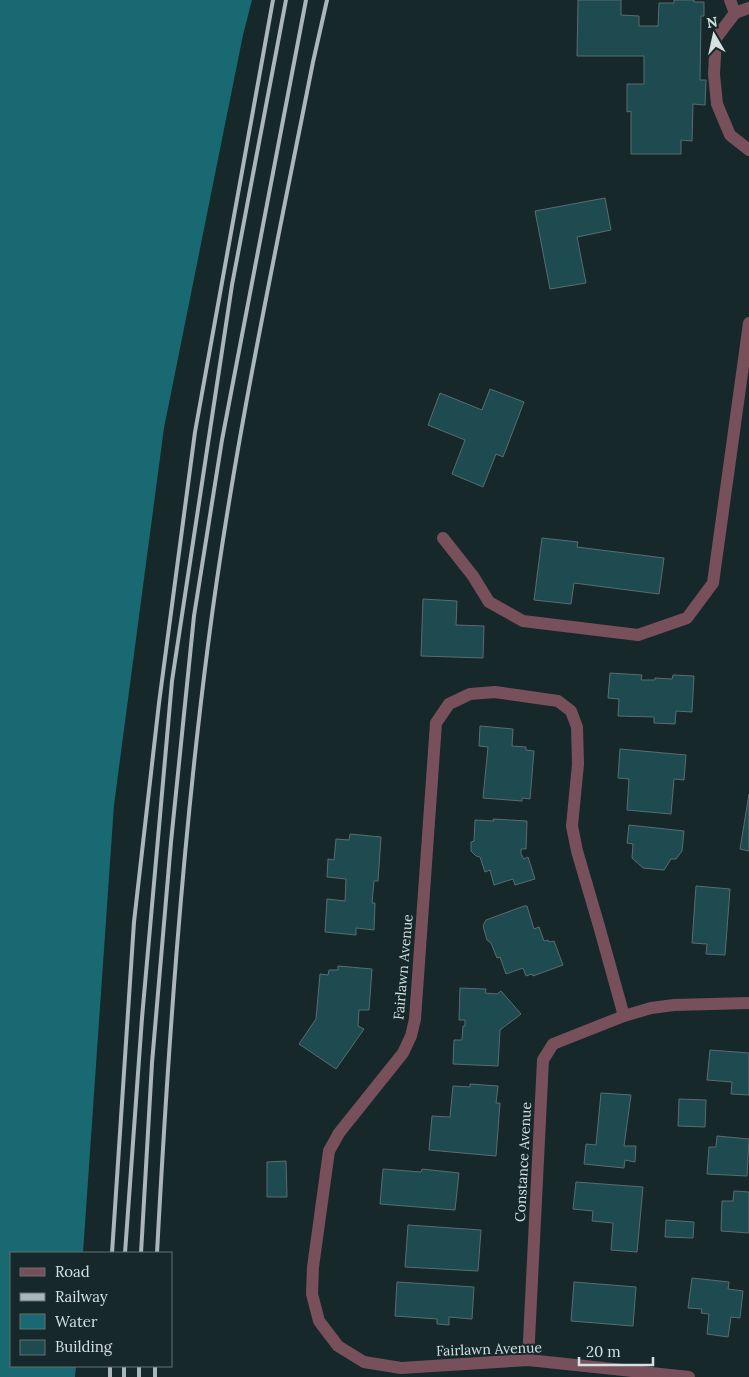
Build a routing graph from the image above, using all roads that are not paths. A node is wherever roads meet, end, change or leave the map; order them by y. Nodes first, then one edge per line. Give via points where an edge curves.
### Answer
1 (730, 0) edge
2 (749, 8) edge
3 (735, 13) junction
4 (749, 150) edge
5 (749, 323) edge
6 (443, 538) dead end
7 (749, 1004) edge
8 (624, 1016) junction
9 (528, 1360) junction
10 (689, 1377) edge

1 - 3 street
2 - 3 street
3 - 4 street via 716,38 714,74 717,104 730,134
5 - 6 street via 713,583 687,618 638,635 523,621 489,602
7 - 8 street, Constance Avenue via 674,1005
8 - 9 street, Constance Avenue via 553,1044 543,1060
8 - 9 street, Fairlawn Avenue via 572,826 578,764 577,727 571,711 558,701 495,692 470,694 449,704 436,723 415,1019 403,1053 339,1132 329,1151 312,1294 319,1321 338,1346 364,1362 401,1368
9 - 10 street, Fairlawn Avenue

